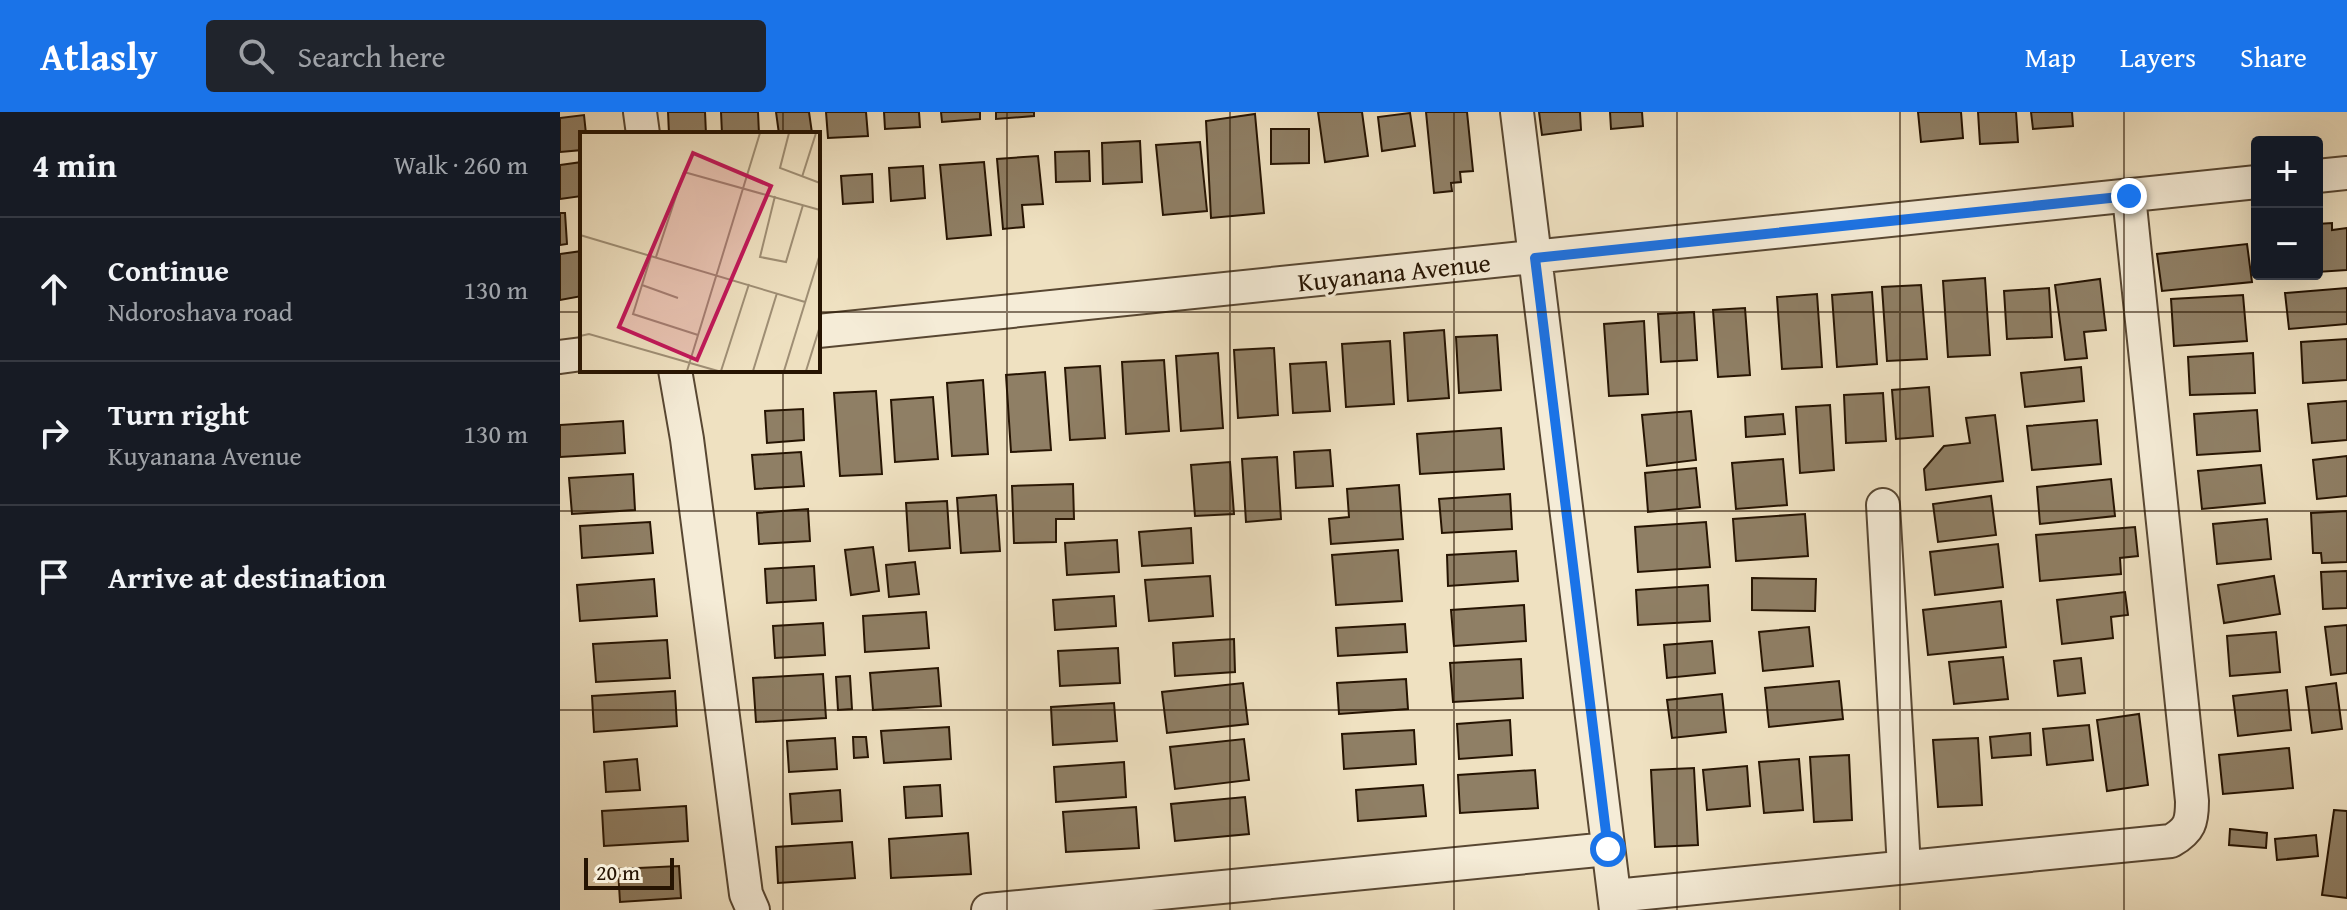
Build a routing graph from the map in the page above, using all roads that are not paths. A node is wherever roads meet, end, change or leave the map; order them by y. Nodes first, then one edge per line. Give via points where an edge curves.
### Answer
1 (640, 112) edge
2 (1517, 112) edge
3 (643, 132) edge
4 (2347, 173) edge
5 (2323, 175) edge
6 (2251, 183) edge
7 (2129, 196) junction
8 (1535, 258) junction
9 (820, 331) edge
10 (580, 354) edge
11 (560, 357) edge
12 (675, 372) edge
13 (1883, 505) dead end
14 (1608, 849) junction
15 (1904, 867) junction
16 (1616, 903) edge
17 (753, 910) edge
18 (988, 910) edge

1 - 3 street
2 - 8 street
4 - 5 street
6 - 7 street, Kuyanana Avenue
7 - 8 street, Kuyanana Avenue
7 - 15 street via 2192,822 2171,841
8 - 9 street, Kuyanana Avenue
8 - 14 street
10 - 11 street
12 - 17 street via 746,894
13 - 15 street
14 - 16 street
14 - 18 street
15 - 16 street

